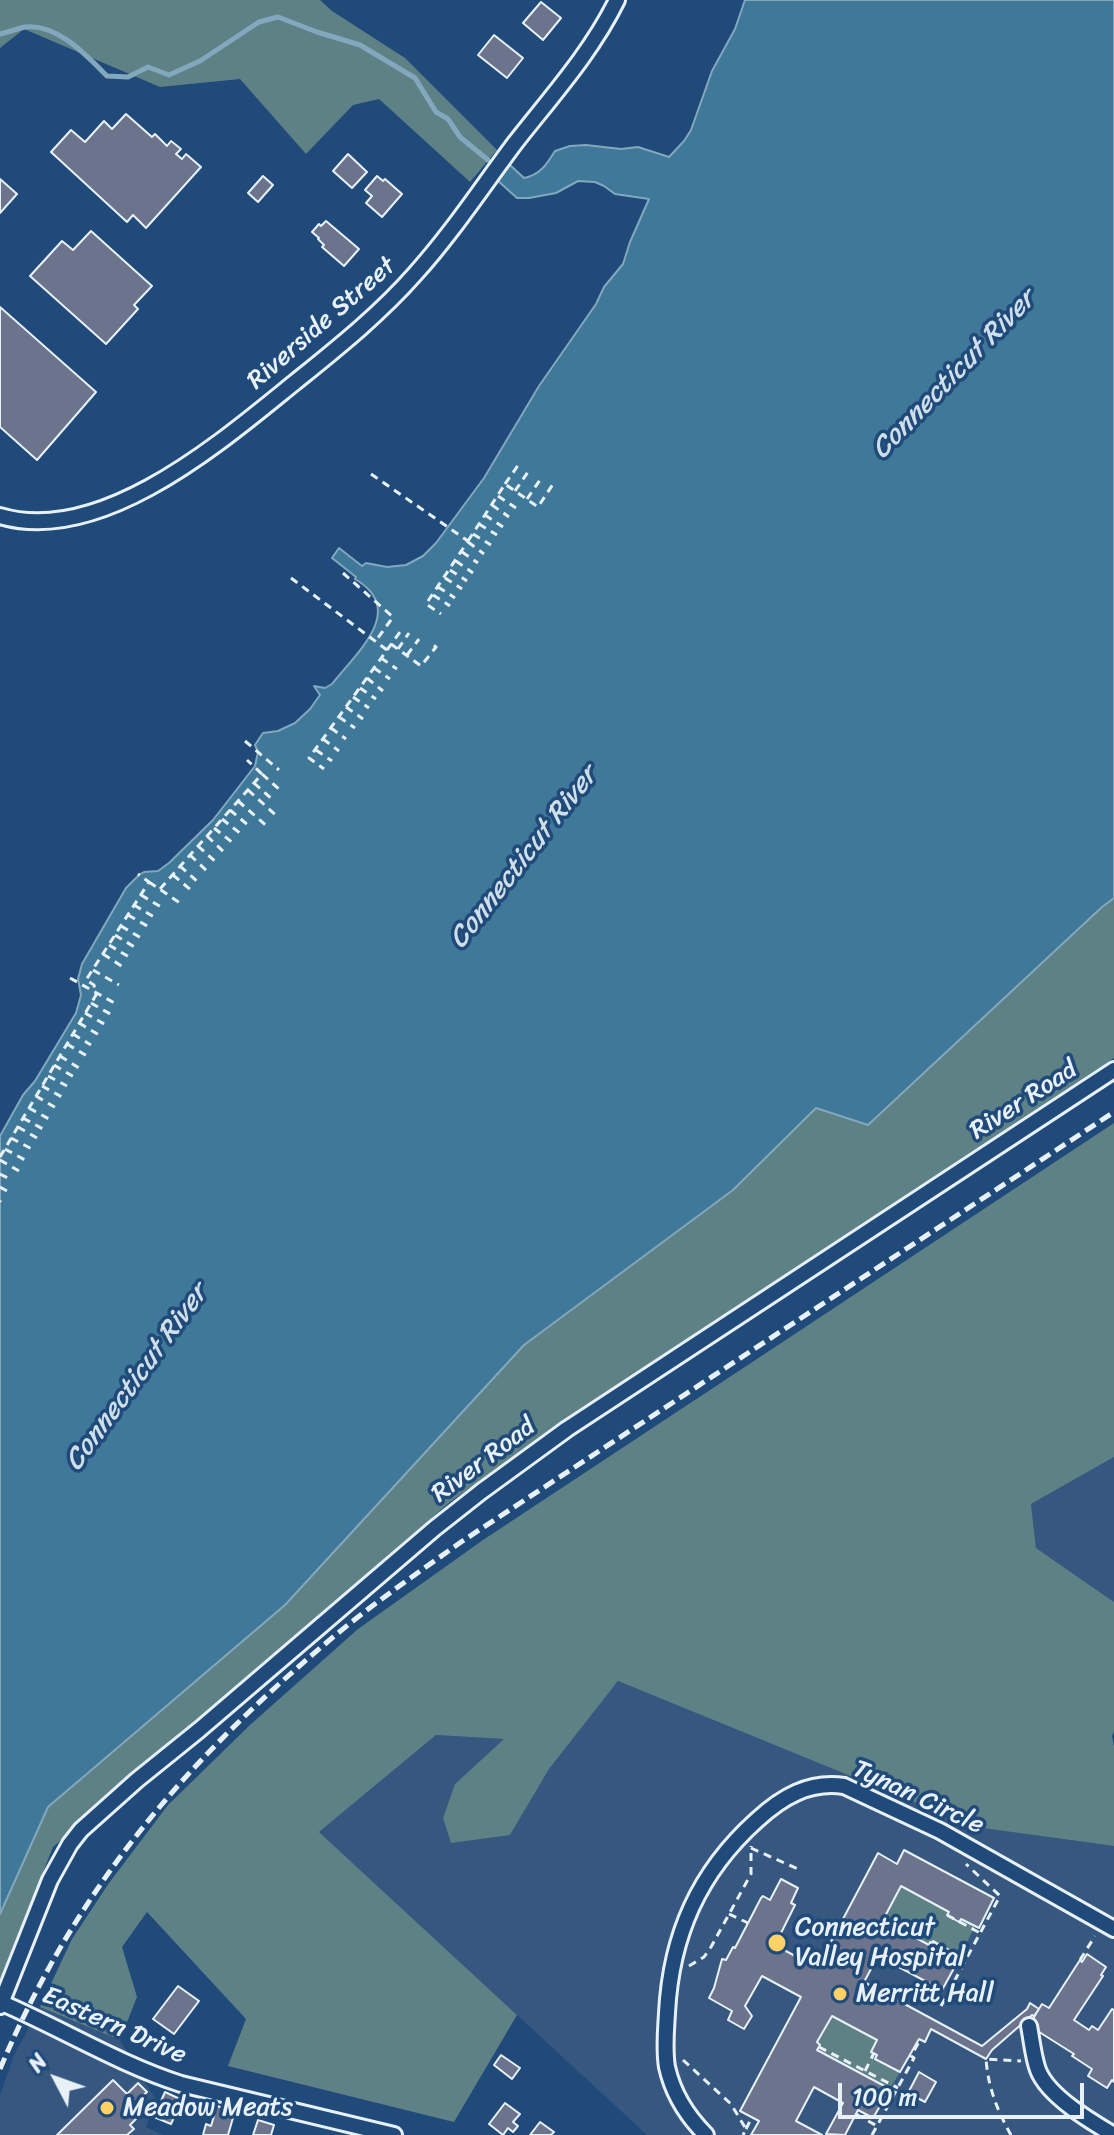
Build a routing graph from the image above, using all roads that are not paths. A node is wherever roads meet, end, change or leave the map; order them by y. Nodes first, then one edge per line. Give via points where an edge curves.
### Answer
1 (617, 0) edge
2 (0, 516) edge
3 (1114, 1070) edge
4 (1114, 1929) edge
5 (1, 2004) edge
6 (1029, 2026) dead end
7 (394, 2135) edge
8 (706, 2135) edge
9 (1114, 2135) edge

1 - 2 street, Riverside Street via 572,72 444,238 385,306 351,336 216,445 143,492 48,521
3 - 5 street, River Road via 567,1429 414,1546 81,1830 50,1880
4 - 8 street, Tynan Circle via 940,1831 844,1786 816,1785 788,1796 726,1851 699,1890 677,1941 668,1986 667,2064 676,2095
5 - 7 street, Eastern Drive via 181,2084
6 - 9 street via 1039,2073 1049,2087

